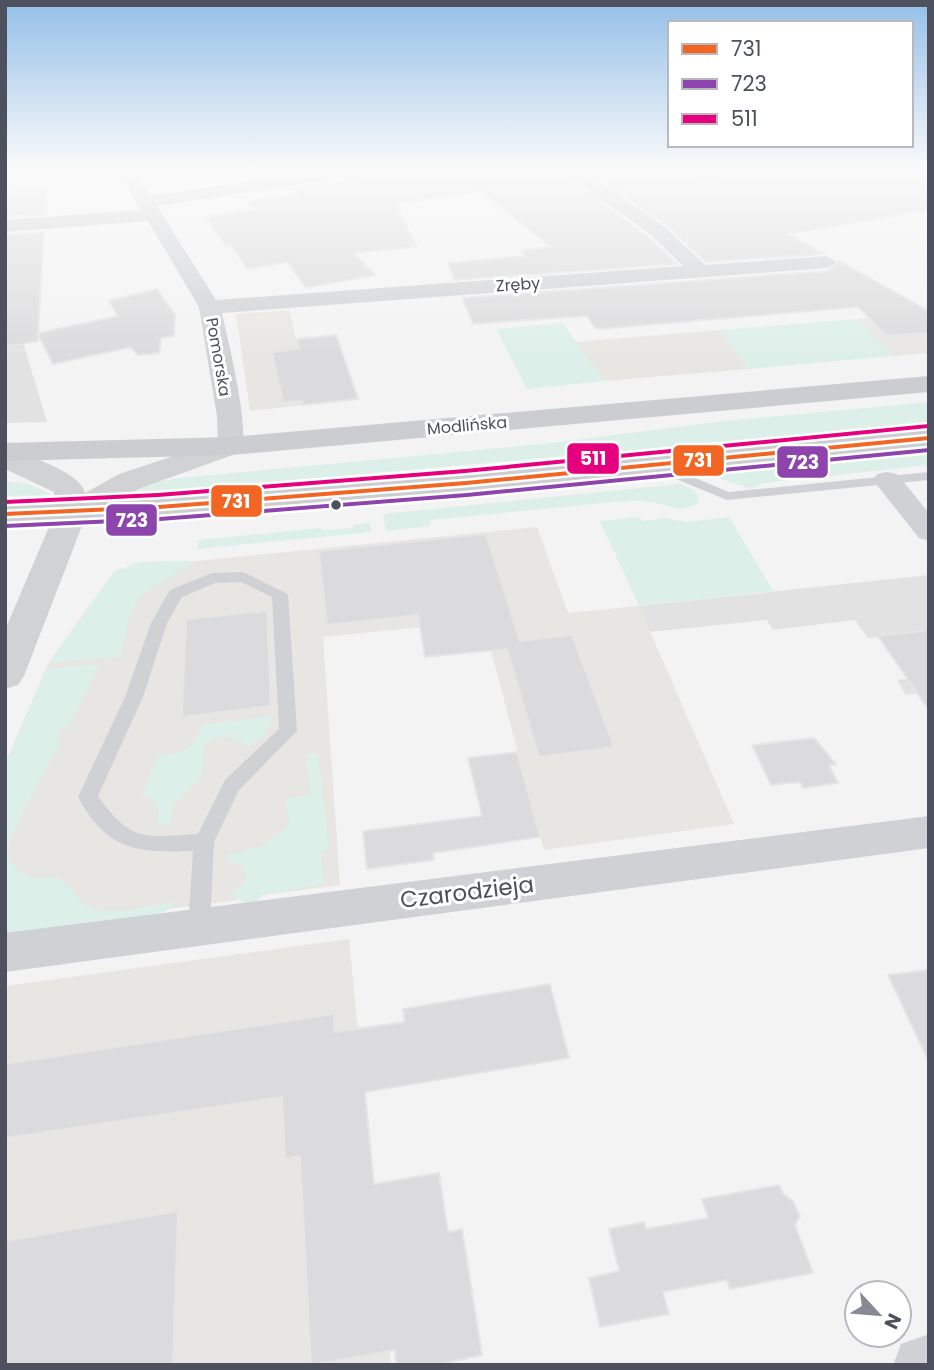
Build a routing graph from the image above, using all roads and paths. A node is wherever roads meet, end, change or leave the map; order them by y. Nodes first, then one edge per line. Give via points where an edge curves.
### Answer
1 (165, 231) edge
2 (658, 231) edge
3 (827, 262) dead end
4 (700, 271) junction
5 (210, 307) junction
6 (929, 384) edge
7 (929, 438) edge
8 (231, 446) junction
9 (5, 452) edge
10 (5, 458) edge
11 (659, 467) junction
12 (929, 476) edge
13 (887, 480) junction
14 (5, 513) edge
15 (71, 513) junction
16 (929, 532) edge
17 (5, 676) edge
18 (929, 832) edge
19 (204, 842) junction
20 (199, 928) junction
21 (5, 953) edge
22 (929, 1363) edge
23 (922, 1365) edge

1 - 5 street, Pomorska
2 - 4 street
3 - 4 street, Zręby
4 - 5 street, Zręby
5 - 8 street, Pomorska
6 - 8 main road, Modlińska
7 - 11 main road
8 - 9 main road, Modlińska
8 - 15 street via 130,481
10 - 15 street via 69,488
11 - 13 lane via 727,496
11 - 15 main road
12 - 13 lane
13 - 16 street
14 - 15 main road
15 - 17 street
18 - 20 street, Czarodzieja
19 - 19 lane via 232,785 289,731 280,594 243,577 212,578 176,594 159,623 134,697 88,797 105,824 134,845
19 - 20 lane
20 - 21 street, Czarodzieja
22 - 23 street

